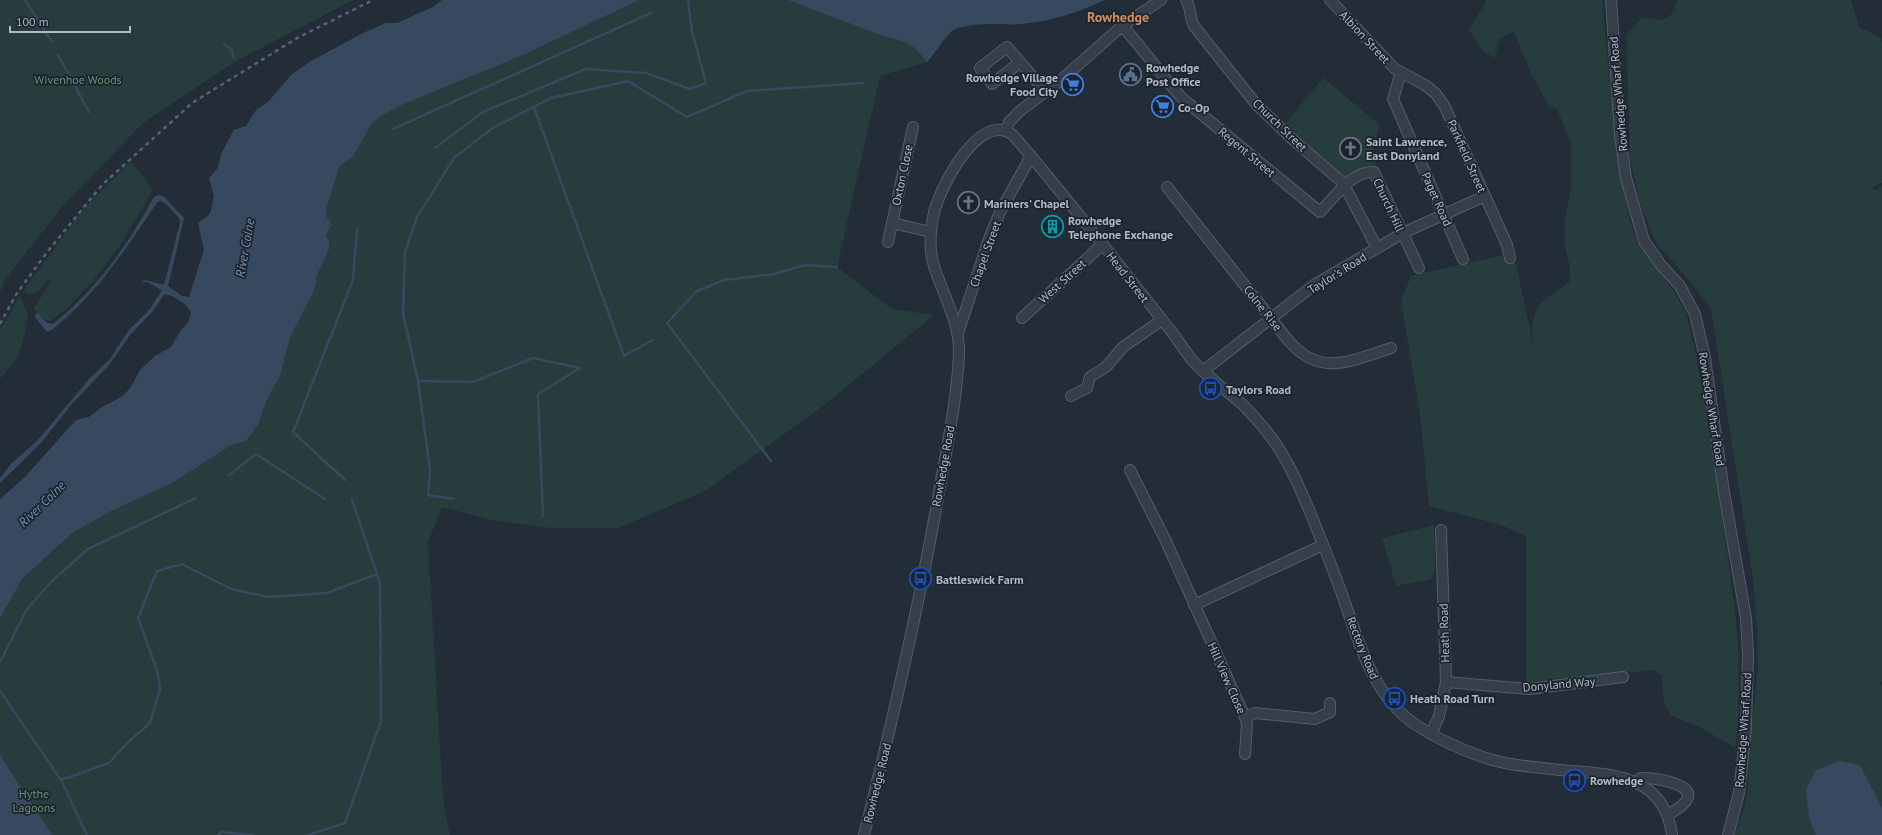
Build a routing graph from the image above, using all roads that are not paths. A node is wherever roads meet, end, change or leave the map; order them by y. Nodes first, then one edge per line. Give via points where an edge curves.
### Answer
1 (1161, 0) edge
2 (1186, 0) edge
3 (1330, 0) edge
4 (1611, 0) edge
5 (1122, 26) junction
6 (1019, 63) dead end
7 (1401, 72) junction
8 (1046, 92) junction
9 (913, 127) dead end
10 (1006, 130) junction
11 (1031, 156) junction
12 (1345, 186) junction
13 (1166, 187) dead end
14 (1485, 196) junction
15 (1444, 215) junction
16 (892, 223) junction
17 (931, 232) junction
18 (1403, 233) junction
19 (888, 242) dead end
20 (1103, 244) junction
21 (1378, 248) junction
22 (1510, 258) dead end
23 (1463, 259) dead end
24 (1419, 268) dead end
25 (1022, 318) dead end
26 (1272, 318) junction
27 (1162, 320) junction
28 (958, 333) junction
29 (1391, 348) dead end
30 (1203, 370) junction
31 (1071, 396) dead end
32 (1130, 470) dead end
33 (1441, 530) dead end
34 (1323, 545) junction
35 (1194, 605) junction
36 (1624, 677) dead end
37 (1446, 682) junction
38 (1332, 711) dead end
39 (1245, 717) junction
40 (1431, 734) junction
41 (1245, 754) dead end
42 (1636, 782) junction
43 (1667, 815) junction
44 (864, 835) edge
45 (1672, 835) edge
46 (1728, 835) edge

1 - 5 street
2 - 12 street, Church Street via 1192,10 1191,21 1194,26 1256,104
3 - 7 street, Albion Street via 1395,69
4 - 46 street, Rowhedge Wharf Road via 1620,135 1626,178 1644,241 1680,286 1695,314 1705,358 1724,492 1744,606 1748,655 1746,729 1739,793
5 - 8 street
5 - 12 street, Regent Street via 1183,99 1320,212
6 - 8 street
7 - 14 street, Parkfield Street via 1425,85 1436,94 1445,107
7 - 15 street, Paget Road via 1393,99
8 - 10 street via 1012,117
9 - 16 street, Oxton Close
10 - 11 street, Head Street
10 - 17 street, Rowhedge Road via 993,130 961,158 940,192
11 - 20 street, Head Street
11 - 28 street, Chapel Street via 1000,212 990,236
12 - 18 street, Church Hill via 1365,172 1374,172
12 - 21 street, Church Street
13 - 26 street, Colne Rise
14 - 15 street, Taylor's Road
14 - 22 street, Parkfield Street via 1507,245
15 - 18 street, Taylor's Road
15 - 23 street, Paget Road
16 - 17 street
16 - 19 street, Oxton Close
17 - 28 street, Rowhedge Road via 930,248 934,265
18 - 21 street, Taylor's Road
18 - 24 street, Church Hill
20 - 25 street, West Street
20 - 27 street, Head Street
21 - 26 street, Taylor's Road via 1314,285
26 - 29 street, Colne Rise via 1294,348 1315,361 1343,363
26 - 30 street, Taylor's Road
27 - 30 street, Head Street
27 - 31 street via 1123,347 1106,367 1090,378 1087,388
28 - 44 street, Rowhedge Road via 959,354 950,429 930,538 894,715
30 - 34 street, Rectory Road via 1242,404 1278,447 1292,470
32 - 35 street, Hill View Close via 1165,539
33 - 37 street, Heath Road
34 - 35 street
34 - 40 street, Rectory Road via 1364,656 1376,681 1398,710
35 - 39 street, Hill View Close
36 - 37 street, Donyland Way via 1530,689
37 - 40 street, Heath Road via 1439,716
38 - 39 street via 1315,718 1255,713
39 - 41 street, Hill View Close
40 - 42 street, Rectory Road via 1476,754 1507,763 1618,775
42 - 43 street, Rectory Road via 1659,801
42 - 43 street via 1641,778 1657,779 1681,785 1686,790 1687,799 1684,805
43 - 45 street, Rectory Road

